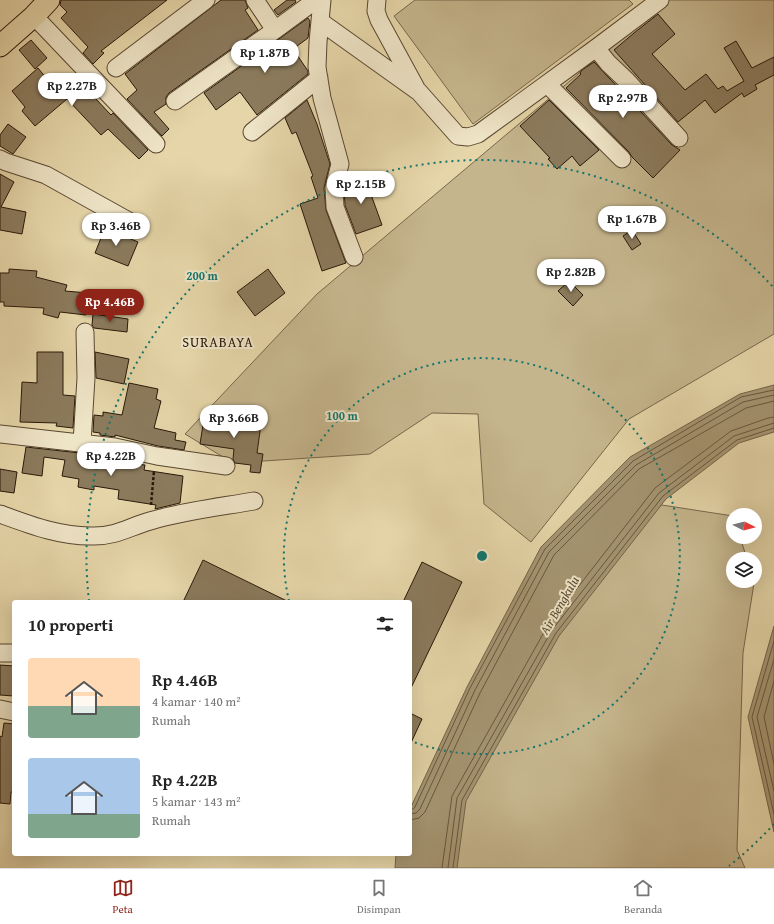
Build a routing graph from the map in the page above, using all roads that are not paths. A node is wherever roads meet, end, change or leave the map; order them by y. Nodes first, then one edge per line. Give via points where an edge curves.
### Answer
1 (49, 0) edge
2 (206, 0) edge
3 (255, 0) edge
4 (316, 0) edge
5 (322, 0) edge
6 (377, 0) edge
7 (660, 0) edge
8 (34, 16) junction
9 (321, 22) junction
10 (275, 30) junction
11 (0, 46) edge
12 (596, 48) junction
13 (116, 68) dead end
14 (319, 78) junction
15 (547, 84) junction
16 (419, 92) junction
17 (175, 101) dead end
18 (252, 132) dead end
19 (679, 138) dead end
20 (156, 144) dead end
21 (0, 159) edge
22 (622, 160) dead end
23 (134, 224) dead end
24 (354, 257) dead end
25 (85, 332) dead end
26 (0, 434) edge
27 (82, 442) junction
28 (226, 466) dead end
29 (254, 501) dead end
30 (0, 514) edge
31 (12, 653) edge
32 (0, 654) edge
33 (0, 709) edge
34 (12, 712) edge

1 - 8 main road
2 - 13 street
3 - 10 street
4 - 10 street
5 - 9 street
6 - 16 street via 376,11 379,20
7 - 12 street
8 - 11 main road
8 - 20 street
9 - 14 street via 317,55
9 - 16 street
10 - 17 street
12 - 15 street
12 - 19 street
14 - 18 street
14 - 24 street via 340,164 334,188 335,207
15 - 16 street via 478,134 468,137 458,136
15 - 22 street
21 - 23 street via 46,175
25 - 27 street via 86,378
26 - 27 street
27 - 28 street
29 - 30 street via 188,512 148,522 124,532 94,536 68,534 37,527
31 - 32 street
33 - 34 street

